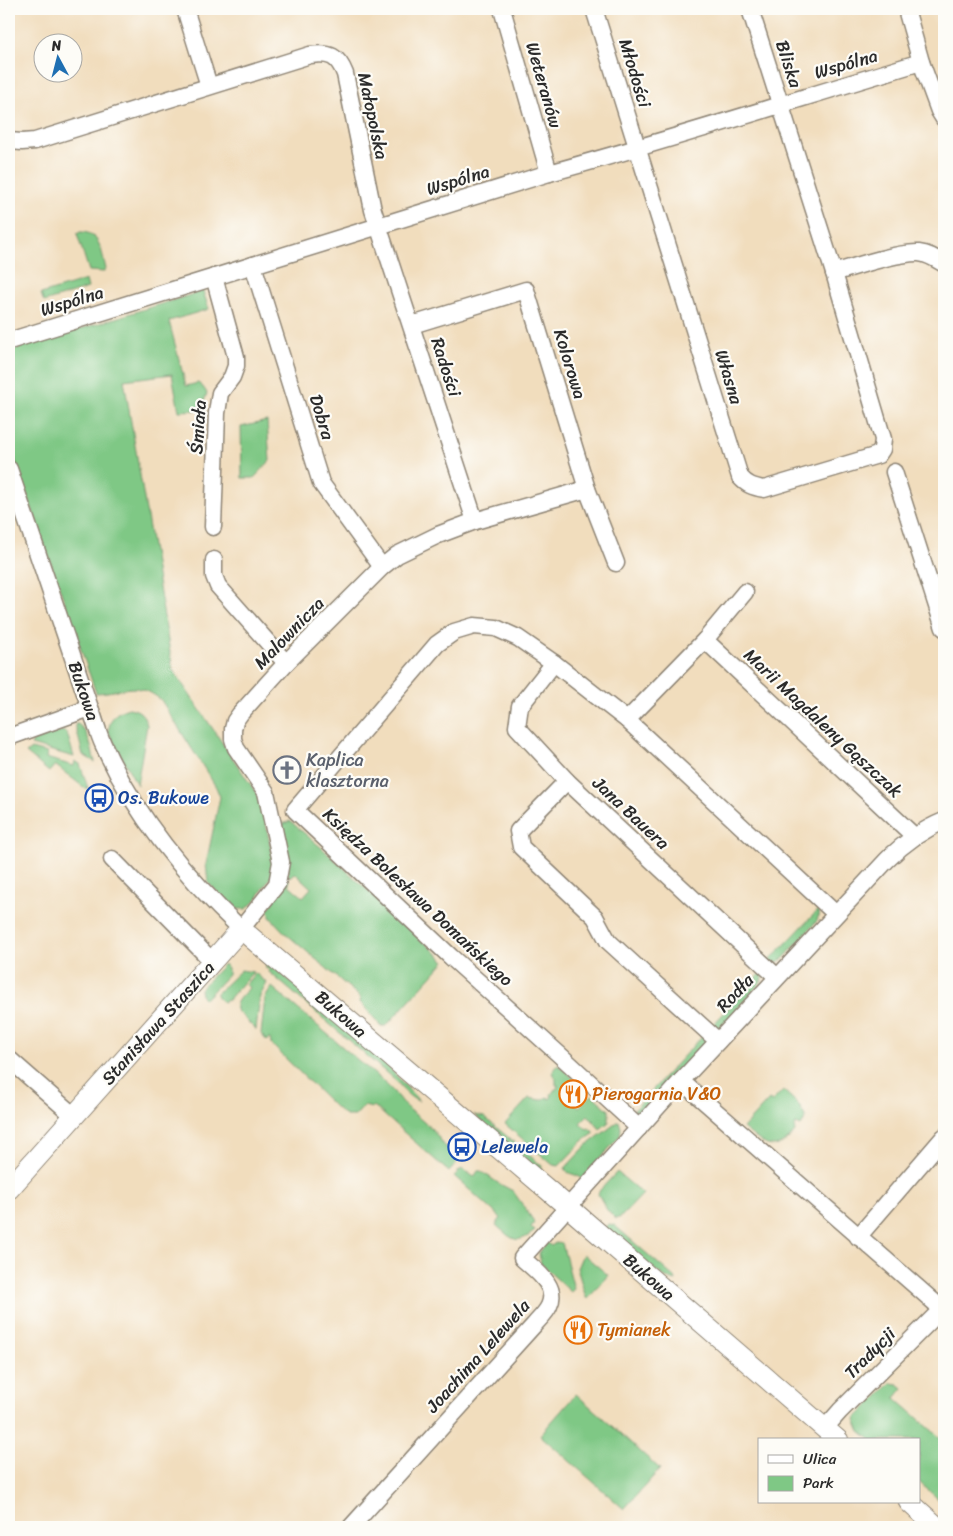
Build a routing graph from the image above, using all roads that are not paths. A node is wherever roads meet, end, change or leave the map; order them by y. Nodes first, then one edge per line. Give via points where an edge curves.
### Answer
1 (185, 9) edge
2 (502, 9) edge
3 (594, 9) edge
4 (750, 9) edge
5 (906, 9) edge
6 (921, 62) junction
7 (208, 86) junction
8 (781, 104) junction
9 (944, 119) edge
10 (9, 140) edge
11 (637, 149) junction
12 (549, 173) junction
13 (378, 226) junction
14 (944, 264) edge
15 (253, 265) junction
16 (834, 273) junction
17 (214, 277) junction
18 (412, 325) junction
19 (9, 341) edge
20 (878, 455) joint
21 (9, 469) edge
22 (894, 472) dead end
23 (587, 490) junction
24 (475, 521) junction
25 (213, 527) dead end
26 (214, 560) dead end
27 (616, 563) dead end
28 (382, 567) junction
29 (745, 592) dead end
30 (944, 628) edge
31 (705, 640) junction
32 (554, 662) junction
33 (286, 663) junction
34 (90, 708) junction
35 (627, 720) junction
36 (9, 737) edge
37 (567, 780) junction
38 (944, 821) edge
39 (914, 836) junction
40 (112, 859) dead end
41 (836, 914) junction
42 (241, 929) junction
43 (213, 962) junction
44 (777, 977) junction
45 (718, 1041) junction
46 (9, 1059) edge
47 (681, 1081) junction
48 (74, 1116) junction
49 (639, 1128) junction
50 (944, 1138) edge
51 (9, 1189) edge
52 (568, 1206) junction
53 (858, 1237) junction
54 (943, 1308) edge
55 (831, 1434) edge
56 (911, 1504) edge
57 (351, 1527) edge
58 (937, 1527) edge

1 - 7 street
2 - 12 street, Weteranów
3 - 11 street, Młodości
4 - 8 street, Bliska
5 - 6 street
6 - 8 street, Wspólna
6 - 9 street
7 - 10 street, Małopolska via 35,141
7 - 13 street, Małopolska via 310,55 322,53 334,57 344,74
8 - 11 street, Wspólna
8 - 16 street, Bliska
11 - 12 street, Wspólna
11 - 20 street, Własna via 740,477 754,488 764,488
12 - 13 street, Wspólna
13 - 15 street, Wspólna
13 - 18 street, Radości
14 - 16 street via 933,257 907,253
15 - 17 street, Wspólna
15 - 28 street, Dobra via 321,483
16 - 20 street, Bliska via 883,439
17 - 19 street, Wspólna
17 - 25 street, Śmiała via 236,366 220,393 216,414
18 - 23 street, Kolorowa via 526,290
18 - 24 street, Radości
21 - 34 street, Bukowa
22 - 30 street
23 - 24 street, Malownicza
23 - 27 street, Kolorowa
24 - 28 street, Malownicza via 397,555
26 - 33 street via 218,586
28 - 33 street, Malownicza
29 - 31 street
31 - 35 street
31 - 39 street, Marii Magdaleny Gąszczak
32 - 35 street
32 - 37 street, Jana Bauera via 520,706 517,727
32 - 49 street, Księdza Bolesława Domańskiego via 509,632 496,628 474,626 454,632 437,644 295,810
33 - 42 street, Malownicza via 240,714 232,729 236,748 266,792 281,862 277,884
34 - 36 street
34 - 42 street, Bukowa via 120,778 155,834 189,876
35 - 41 street
37 - 44 street, Jana Bauera
37 - 45 street via 518,831 521,847 596,917 608,941
38 - 39 street, Rodła
39 - 41 street, Rodła via 893,853
40 - 43 street
41 - 44 street, Rodła
42 - 43 street, Stanisława Staszica
42 - 52 street, Bukowa
43 - 48 street, Stanisława Staszica
44 - 45 street, Rodła
45 - 47 street, Rodła
46 - 48 street
47 - 49 street, Rodła
47 - 53 street
48 - 51 street, Stanisława Staszica
49 - 52 street, Rodła
50 - 53 street
52 - 55 street, Bukowa
52 - 57 street, Joachima Lelewela via 522,1258 550,1288 548,1307
53 - 54 street
54 - 55 street, Tradycji via 840,1411
56 - 58 street

